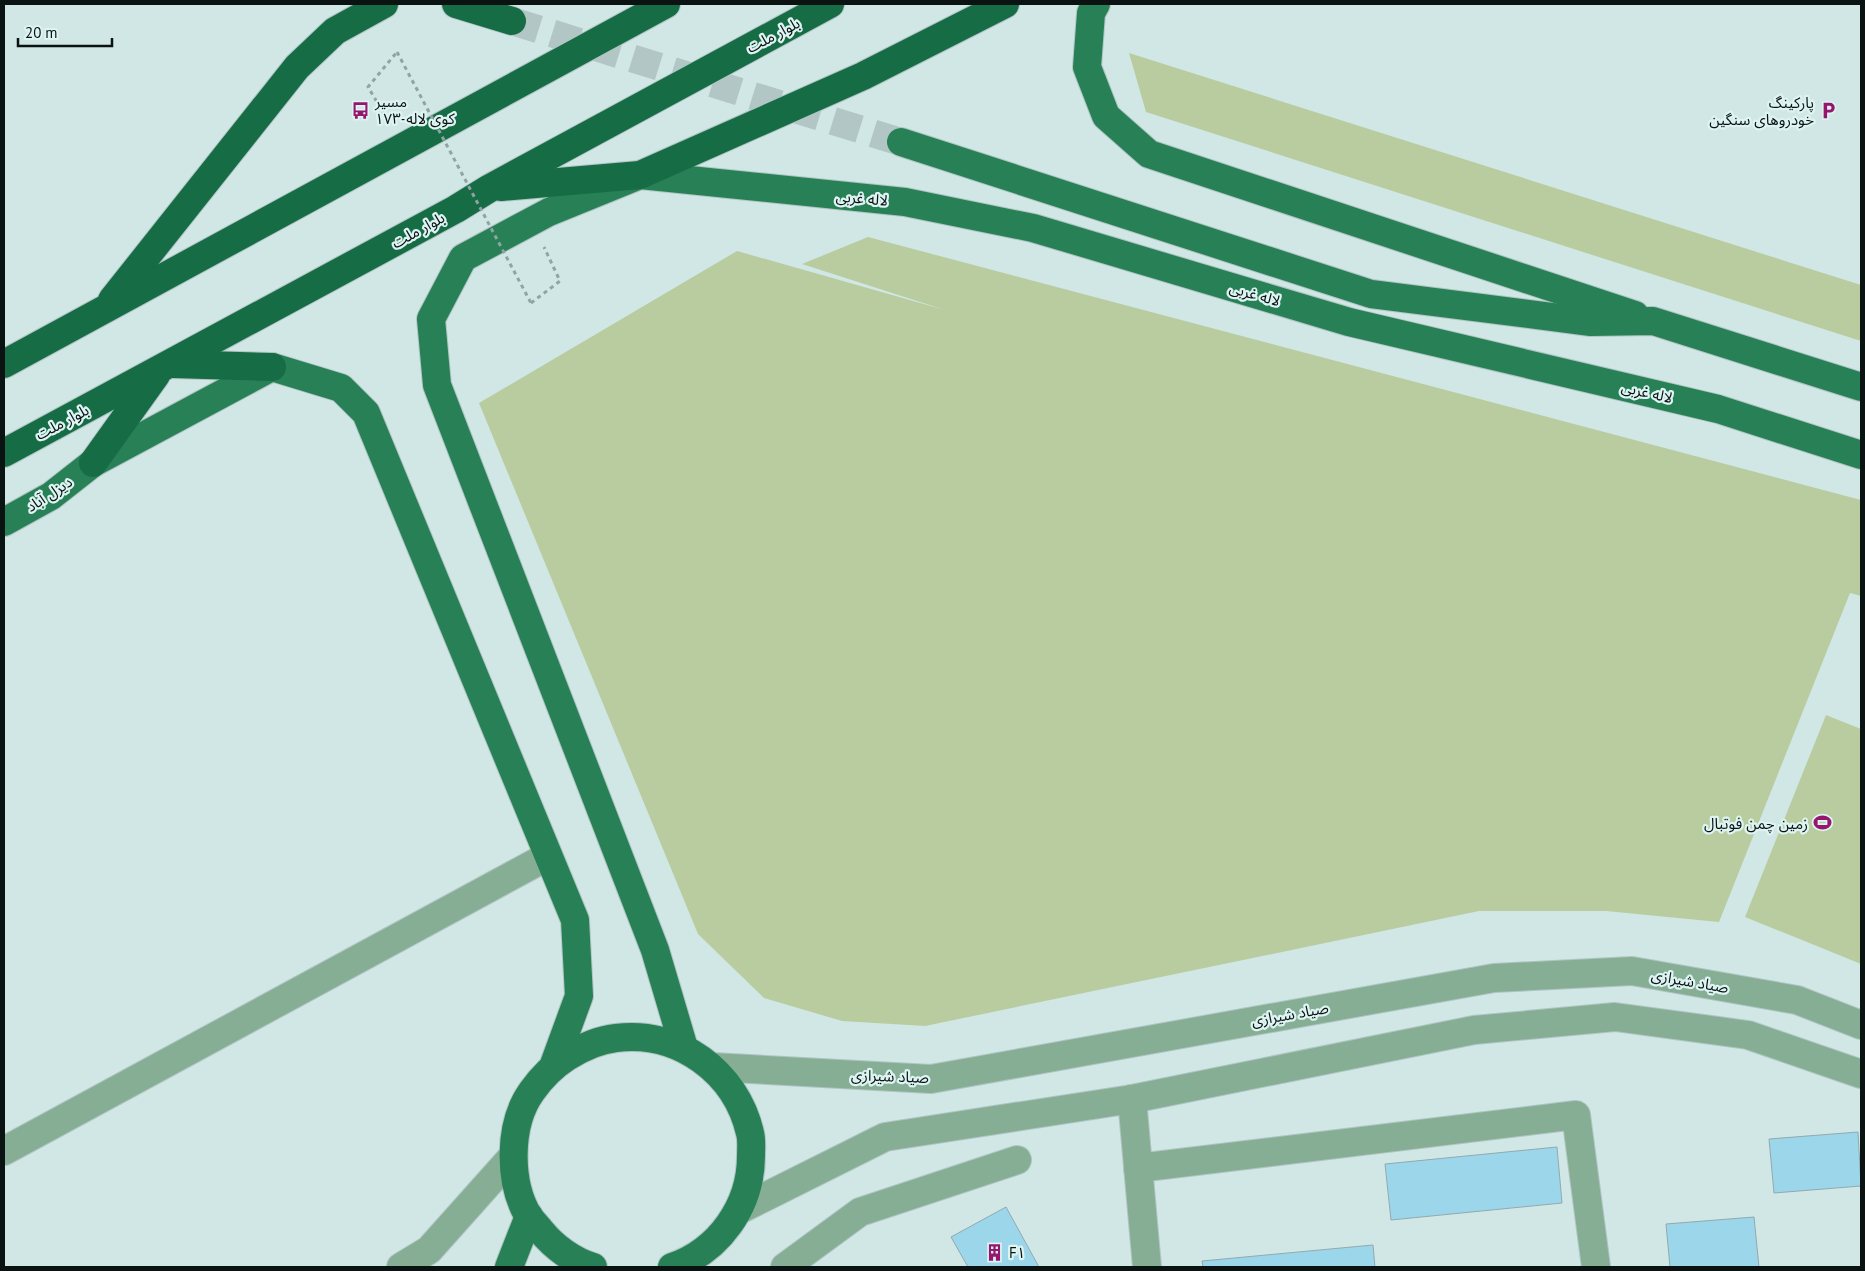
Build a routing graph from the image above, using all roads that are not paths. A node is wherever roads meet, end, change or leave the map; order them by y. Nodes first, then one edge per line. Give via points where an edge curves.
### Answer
1 (384, 4) edge
2 (456, 4) edge
3 (666, 4) edge
4 (830, 4) edge
5 (1005, 4) edge
6 (1096, 4) edge
7 (512, 21) tunnel mouth
8 (901, 142) tunnel mouth
9 (640, 175) junction
10 (490, 188) junction
11 (104, 310) junction
12 (1653, 321) junction
13 (4, 364) edge
14 (165, 367) junction
15 (272, 367) junction
16 (1861, 388) edge
17 (4, 453) edge
18 (1861, 455) edge
19 (93, 463) junction
20 (4, 522) edge
21 (548, 856) junction
22 (1861, 1025) edge
23 (684, 1048) junction
24 (553, 1067) junction
25 (713, 1067) junction
26 (1861, 1074) edge
27 (1132, 1099) junction
28 (4, 1151) edge
29 (513, 1156) junction
30 (1017, 1160) dead end
31 (1138, 1168) junction
32 (739, 1210) junction
33 (529, 1216) junction
34 (582, 1266) edge
35 (401, 1267) edge
36 (509, 1267) edge
37 (672, 1267) edge
38 (785, 1267) edge
39 (1147, 1267) edge
40 (1596, 1267) edge

1 - 11 highway via 334,30 297,66
2 - 7 highway
3 - 11 highway
4 - 10 highway, بلوار ملت
5 - 9 highway via 863,76
6 - 12 main road via 1091,12 1087,67 1106,116 1149,154
8 - 12 main road via 1371,294 1592,322
9 - 10 highway
9 - 18 main road, لاله غربی via 904,202 1032,228 1349,322 1718,409
9 - 23 main road via 549,212 463,258 431,319 437,385 656,950
10 - 14 highway, بلوار ملت
11 - 13 highway
12 - 16 main road
14 - 15 highway
14 - 17 highway, بلوار ملت
14 - 19 highway
15 - 19 main road, دیزل آباد
15 - 21 main road via 341,388 366,413
19 - 20 main road, دیزل آباد via 51,496
21 - 24 main road via 575,920 579,996
21 - 28 street
22 - 25 street, صیاد شیرازی via 1797,1000 1632,971 1494,978 931,1079
23 - 24 main road via 651,1038 616,1038 582,1047
23 - 25 main road
24 - 29 main road via 531,1092 518,1123
25 - 32 main road via 737,1098 751,1134 751,1173
26 - 27 street via 1748,1035 1615,1017 1474,1030
27 - 31 street
27 - 32 street via 885,1137
29 - 33 main road via 517,1187
29 - 35 street via 429,1250
30 - 38 street via 860,1212
31 - 39 street
31 - 40 street via 1576,1115
32 - 37 main road via 718,1240 689,1262
33 - 34 main road via 552,1244
33 - 36 main road

